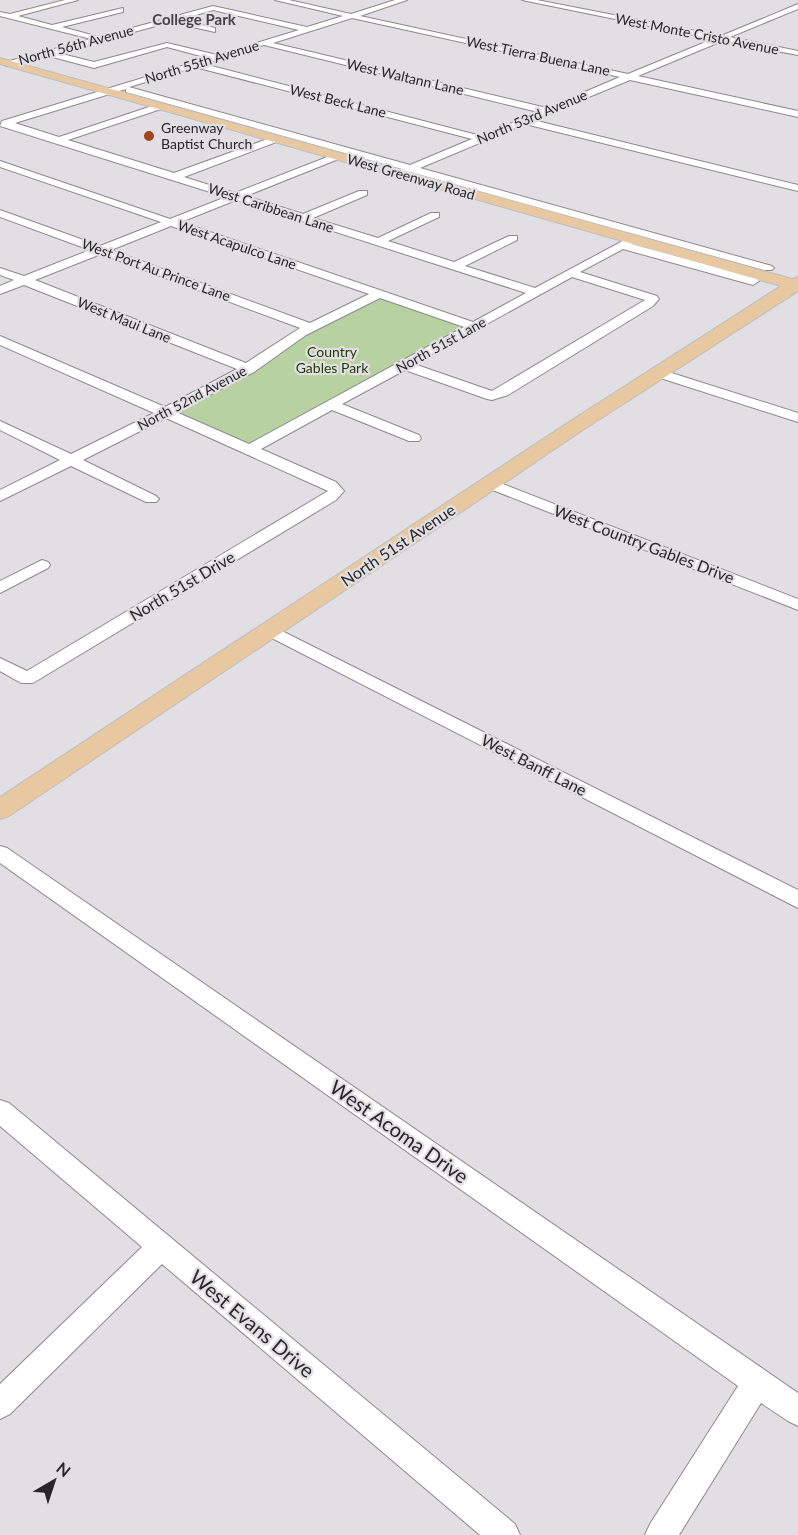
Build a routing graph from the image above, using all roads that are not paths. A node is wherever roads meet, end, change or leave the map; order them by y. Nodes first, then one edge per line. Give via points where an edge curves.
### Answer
1 (74, 0) edge
2 (279, 0) edge
3 (404, 0) edge
4 (526, 0) edge
5 (782, 2) dead end
6 (798, 5) edge
7 (120, 9) dead end
8 (0, 14) edge
9 (9, 16) junction
10 (352, 16) junction
11 (0, 19) edge
12 (169, 20) junction
13 (52, 27) junction
14 (308, 29) junction
15 (212, 30) dead end
16 (721, 38) junction
17 (98, 39) junction
18 (263, 43) junction
19 (48, 53) junction
20 (798, 54) edge
21 (218, 57) junction
22 (5, 62) edge
23 (194, 64) junction
24 (630, 76) junction
25 (129, 90) dead end
26 (107, 91) junction
27 (161, 106) junction
28 (548, 111) junction
29 (798, 114) edge
30 (525, 121) junction
31 (2, 124) edge
32 (239, 125) junction
33 (276, 139) junction
34 (482, 139) junction
35 (59, 140) junction
36 (338, 156) junction
37 (0, 164) edge
38 (405, 171) junction
39 (173, 177) junction
40 (798, 188) edge
41 (363, 193) dead end
42 (236, 196) junction
43 (0, 213) edge
44 (435, 215) dead end
45 (303, 218) junction
46 (170, 222) junction
47 (594, 224) junction
48 (513, 238) dead end
49 (378, 242) junction
50 (627, 242) junction
51 (100, 250) junction
52 (456, 267) junction
53 (768, 268) dead end
54 (0, 271) edge
55 (571, 273) junction
56 (24, 280) junction
57 (753, 281) dead end
58 (797, 284) edge
59 (0, 290) edge
60 (536, 292) junction
61 (380, 294) junction
62 (474, 326) junction
63 (311, 328) junction
64 (0, 340) edge
65 (404, 365) junction
66 (249, 369) junction
67 (659, 373) junction
68 (331, 405) junction
69 (165, 413) junction
70 (798, 418) edge
71 (0, 425) edge
72 (414, 438) dead end
73 (249, 450) junction
74 (72, 460) junction
75 (490, 484) junction
76 (0, 496) edge
77 (151, 499) dead end
78 (42, 565) dead end
79 (0, 588) edge
80 (798, 605) edge
81 (270, 630) junction
82 (0, 663) edge
83 (0, 810) edge
84 (0, 853) edge
85 (798, 900) edge
86 (0, 1111) edge
87 (161, 1247) junction
88 (756, 1382) junction
89 (0, 1404) edge
90 (798, 1411) edge
91 (504, 1535) edge
92 (661, 1535) edge

1 - 9 street
2 - 10 street, West Tierra Buena Lane
3 - 10 street, North 55th Avenue
4 - 16 street, West Monte Cristo Avenue
5 - 6 street
6 - 16 street, North 53rd Avenue
7 - 13 street
8 - 9 street
9 - 11 street
9 - 13 street
10 - 14 street, North 55th Avenue
10 - 24 street, West Tierra Buena Lane
12 - 14 street, North 56th Avenue via 213,8
12 - 15 street
12 - 17 street, North 56th Avenue
13 - 17 street
14 - 18 street, North 55th Avenue
16 - 20 street, West Monte Cristo Avenue
16 - 24 street, North 53rd Avenue
17 - 19 street, North 56th Avenue
18 - 21 street, North 55th Avenue
18 - 28 street, West Waltann Lane
19 - 21 street via 94,65 166,45
19 - 22 street, North 56th Avenue
21 - 23 street, North 55th Avenue
22 - 26 main road, West Greenway Road
23 - 26 street, North 55th Avenue
23 - 34 street, West Beck Lane
24 - 28 street, North 53rd Avenue
24 - 29 street, West Tierra Buena Lane
25 - 32 street, West Greenway Road
26 - 27 main road, West Greenway Road
26 - 31 street, North 55th Avenue
27 - 32 main road, West Greenway Road
27 - 35 street
28 - 30 street, North 53rd Avenue
30 - 34 street, North 53rd Avenue
30 - 40 street
31 - 35 street, West Caribbean Lane
32 - 33 main road, West Greenway Road
32 - 38 street, West Greenway Road
33 - 36 main road, West Greenway Road
33 - 39 street
34 - 38 street, North 53rd Avenue
35 - 39 street, West Caribbean Lane
36 - 38 main road, West Greenway Road
36 - 42 street
37 - 46 street, West Acapulco Lane
38 - 47 main road, West Greenway Road
39 - 42 street, West Caribbean Lane
41 - 45 street
42 - 45 street, West Caribbean Lane
42 - 46 street
43 - 51 street, West Port Au Prince Lane
44 - 49 street
45 - 49 street, West Caribbean Lane
46 - 51 street
46 - 61 street, West Acapulco Lane
47 - 50 main road, West Greenway Road
47 - 53 street, West Greenway Road
48 - 52 street
49 - 52 street, West Caribbean Lane
50 - 55 street, North 51st Lane
50 - 57 street, West Greenway Road
50 - 58 main road, West Greenway Road
51 - 56 street
51 - 63 street, West Port Au Prince Lane
52 - 60 street, West Caribbean Lane
54 - 56 street, West Maui Lane
55 - 60 street, North 51st Lane
55 - 65 street via 653,298 492,396
56 - 59 street
56 - 66 street, West Maui Lane
58 - 67 main road, North 51st Avenue
60 - 62 street, North 51st Lane
61 - 62 street, West Acapulco Lane
61 - 63 street, North 52nd Avenue
62 - 65 street, North 51st Lane
63 - 66 street, North 52nd Avenue
64 - 69 street
65 - 68 street, North 51st Lane
66 - 69 street, North 52nd Avenue
67 - 70 street
67 - 75 main road, North 51st Avenue
68 - 72 street
68 - 73 street, North 51st Lane
69 - 73 street
69 - 74 street, North 52nd Avenue
71 - 74 street
73 - 82 street, North 51st Drive via 331,485 336,491 27,679
74 - 76 street, North 52nd Avenue
74 - 77 street
75 - 80 street, West Country Gables Drive
75 - 81 main road, North 51st Avenue
78 - 79 street
81 - 83 main road, North 51st Avenue
81 - 85 street, West Banff Lane
84 - 88 street, West Acoma Drive
86 - 87 street, West Evans Drive
87 - 89 street
87 - 91 street, West Evans Drive
88 - 90 street, West Acoma Drive
88 - 92 street

